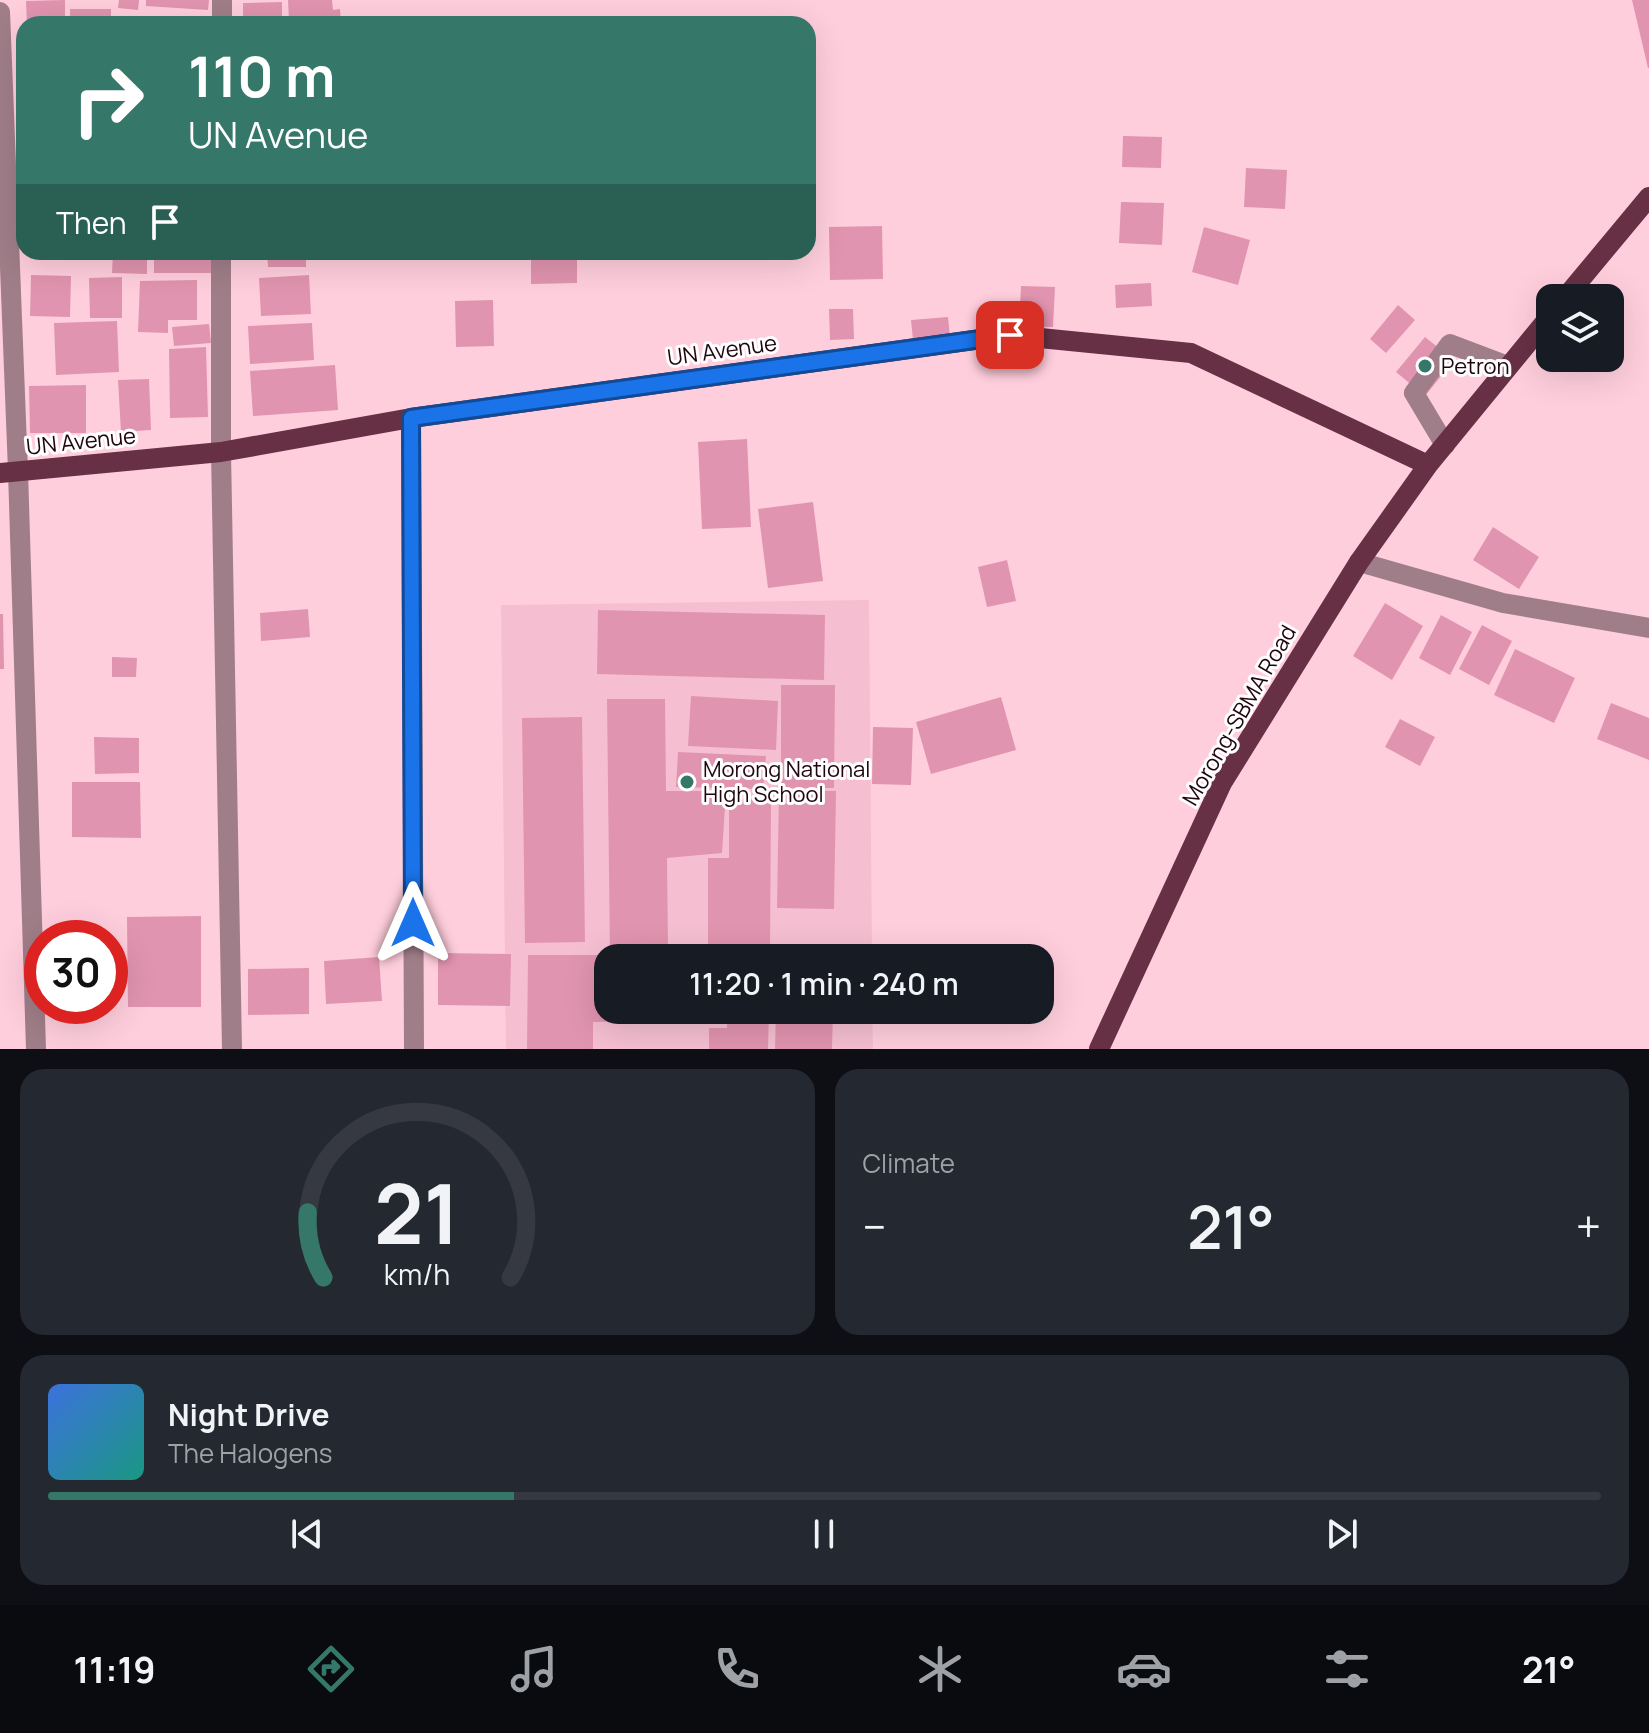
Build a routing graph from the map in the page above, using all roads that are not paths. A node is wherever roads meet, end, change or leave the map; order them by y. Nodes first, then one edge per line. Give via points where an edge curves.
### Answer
1 (0, 12) edge
2 (1649, 197) edge
3 (221, 260) edge
4 (1577, 284) edge
5 (1536, 333) edge
6 (1508, 366) junction
7 (411, 418) junction
8 (1445, 445) junction
9 (221, 452) junction
10 (1428, 465) junction
11 (9, 472) edge
12 (1359, 562) junction
13 (1649, 628) edge
14 (36, 1049) edge
15 (232, 1049) edge
16 (414, 1049) edge
17 (1099, 1049) edge

1 - 11 street
2 - 4 main road
3 - 9 street
5 - 6 main road, Morong-SBMA Road
6 - 8 main road, Morong-SBMA Road
6 - 8 street via 1450,344 1414,393
7 - 9 main road, UN Avenue
7 - 10 main road, UN Avenue via 1010,335 1191,353
7 - 16 street
8 - 10 main road, Morong-SBMA Road
9 - 11 main road, UN Avenue
9 - 15 street
10 - 12 main road, Morong-SBMA Road
11 - 14 street
12 - 13 street via 1503,603
12 - 17 main road, Morong-SBMA Road via 1222,783

